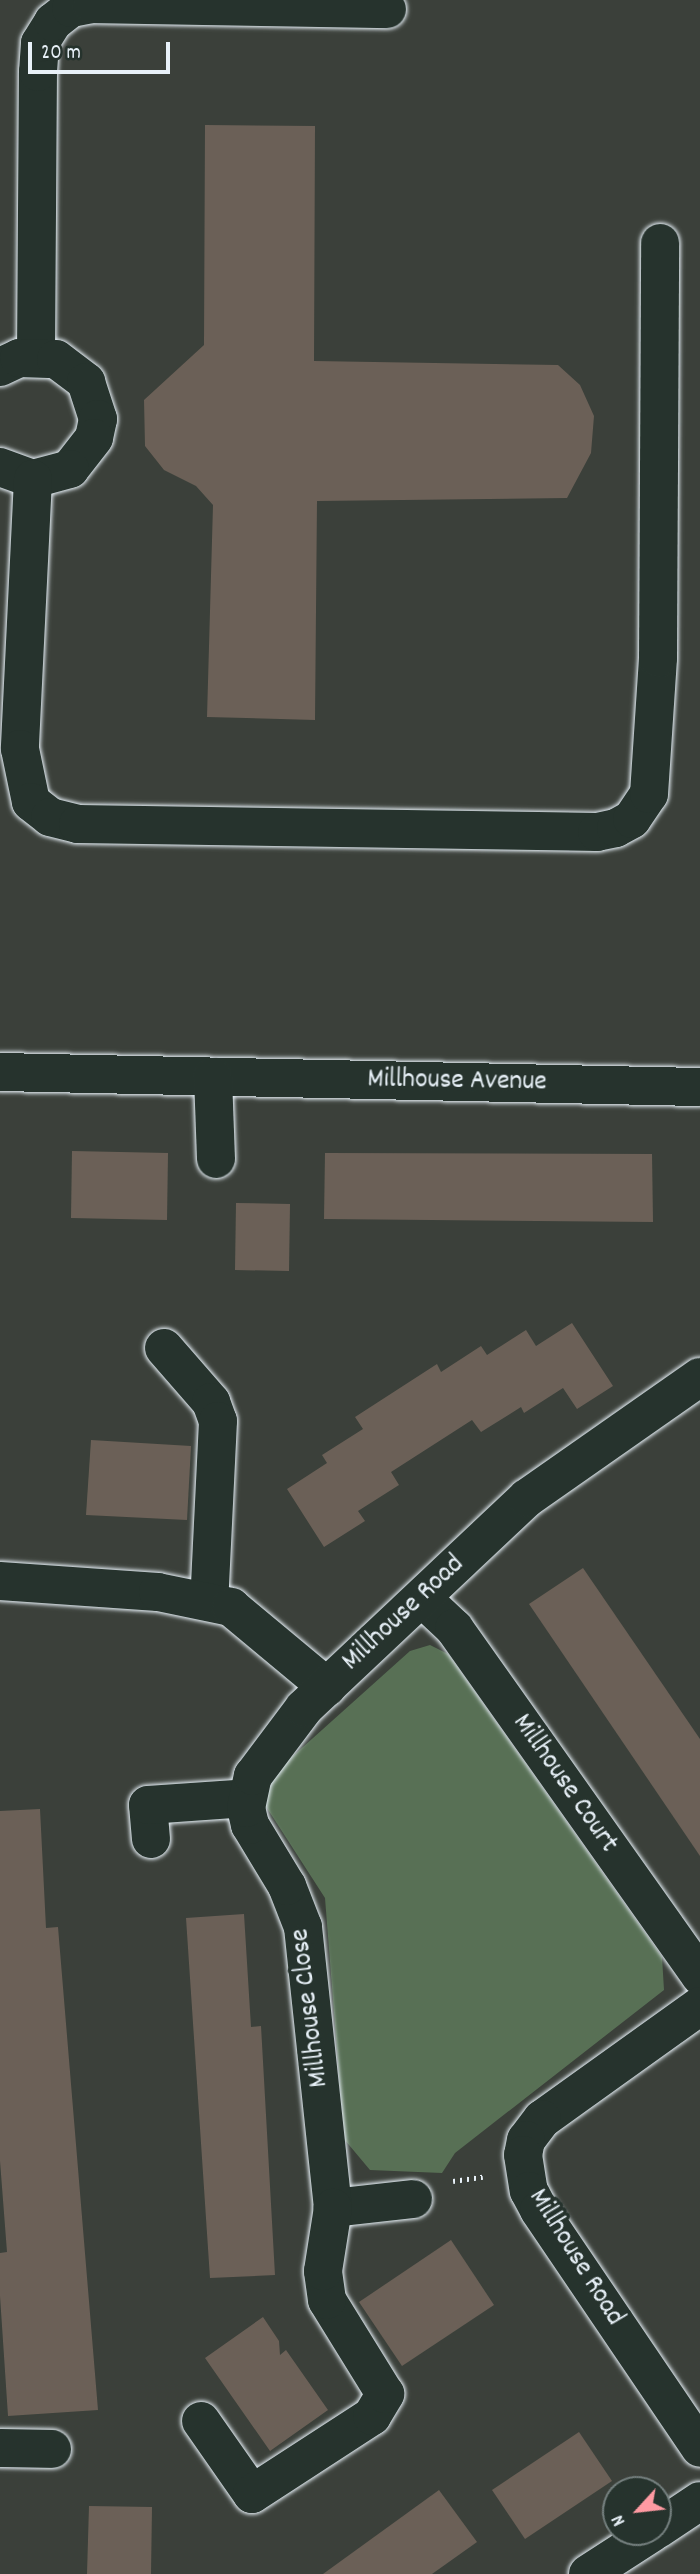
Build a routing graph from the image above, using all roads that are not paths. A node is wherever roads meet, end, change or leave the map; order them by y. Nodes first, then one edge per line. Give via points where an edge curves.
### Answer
1 (387, 9) dead end
2 (660, 243) dead end
3 (36, 355) junction
4 (0, 367) edge
5 (16, 473) edge
6 (0, 1072) edge
7 (213, 1077) junction
8 (700, 1087) edge
9 (216, 1159) dead end
10 (164, 1349) dead end
11 (700, 1377) edge
12 (0, 1581) edge
13 (422, 1598) junction
14 (209, 1602) junction
15 (327, 1687) junction
16 (247, 1798) junction
17 (151, 1839) dead end
18 (700, 1976) edge
19 (700, 2006) edge
20 (413, 2199) road end
21 (333, 2208) junction
22 (201, 2420) dead end
23 (0, 2448) edge
24 (700, 2448) edge
25 (51, 2449) dead end
26 (700, 2501) edge
27 (672, 2520) edge
28 (631, 2546) edge
29 (588, 2574) edge

1 - 3 street via 92,4 71,8 53,22 40,43 38,72
2 - 5 street via 658,658 650,780 642,808 616,828 597,832 91,825 50,817 31,802 20,749
3 - 4 street
3 - 5 street via 73,368 95,400 98,419 94,438 70,469
6 - 7 street, Millhouse Avenue
7 - 8 street, Millhouse Avenue
7 - 9 street
10 - 14 street via 211,1402 218,1421
11 - 13 street, Millhouse Road via 564,1468
12 - 14 street, Millhouse Road via 158,1592
13 - 15 street, Millhouse Road
13 - 18 street, Millhouse Court via 454,1628
14 - 15 street, Millhouse Road via 231,1607
15 - 16 street via 265,1753
16 - 17 street via 148,1805
16 - 21 street, Millhouse Close via 253,1831 287,1886 303,1927
19 - 24 street, Millhouse Road via 542,2119 526,2140 524,2172 539,2210
20 - 21 street
21 - 22 street, Millhouse Close via 323,2271 327,2300 385,2394 372,2416 252,2494
23 - 25 street
26 - 27 street
28 - 29 street

